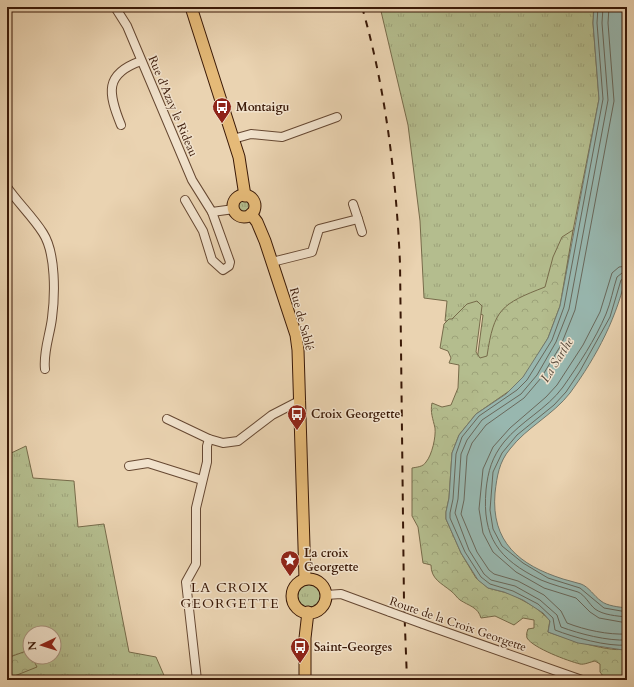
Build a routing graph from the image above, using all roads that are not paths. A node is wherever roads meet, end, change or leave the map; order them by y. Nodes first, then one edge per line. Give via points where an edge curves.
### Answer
1 (116, 7) edge
2 (191, 7) edge
3 (141, 60) junction
4 (337, 117) dead end
5 (121, 125) dead end
6 (233, 139) junction
7 (7, 187) edge
8 (245, 196) junction
9 (185, 200) dead end
10 (353, 204) dead end
11 (234, 209) junction
12 (212, 212) junction
13 (251, 214) junction
14 (358, 219) junction
15 (362, 232) dead end
16 (272, 262) junction
17 (45, 369) dead end
18 (301, 400) junction
19 (167, 419) dead end
20 (209, 439) junction
21 (129, 466) dead end
22 (202, 480) junction
23 (305, 579) junction
24 (326, 595) junction
25 (308, 612) junction
26 (197, 680) edge
27 (305, 680) edge
28 (582, 680) edge

1 - 3 street, Rue d'Azay le Rideau
2 - 6 main road
3 - 5 street via 127,66 113,81 113,103
3 - 12 street, Rue d'Azay le Rideau via 192,180
4 - 6 street via 282,137 251,134
6 - 8 main road via 239,157
7 - 17 street via 44,234 49,247 54,274 54,299 44,361
8 - 11 main road via 236,199
8 - 13 main road via 254,201 255,208
9 - 12 street, Rue d'Azay le Rideau via 203,231 212,260 223,270 230,262
10 - 14 street
11 - 12 street
11 - 13 main road via 241,216
13 - 16 main road, Rue de Sablé via 257,222
14 - 15 street
14 - 16 street via 319,230 312,252
16 - 18 main road, Rue de Sablé via 296,335
18 - 20 street via 272,415 238,441 223,443
18 - 23 main road, Rue de Sablé
19 - 20 street
20 - 22 street
21 - 22 street via 148,463
22 - 26 street via 196,508 196,564 187,577 186,587
23 - 24 main road via 319,582
23 - 25 main road via 296,585 293,600 298,608
24 - 25 main road via 323,606
24 - 28 street, Route de la Croix Georgette, bridge via 341,594
25 - 27 main road

